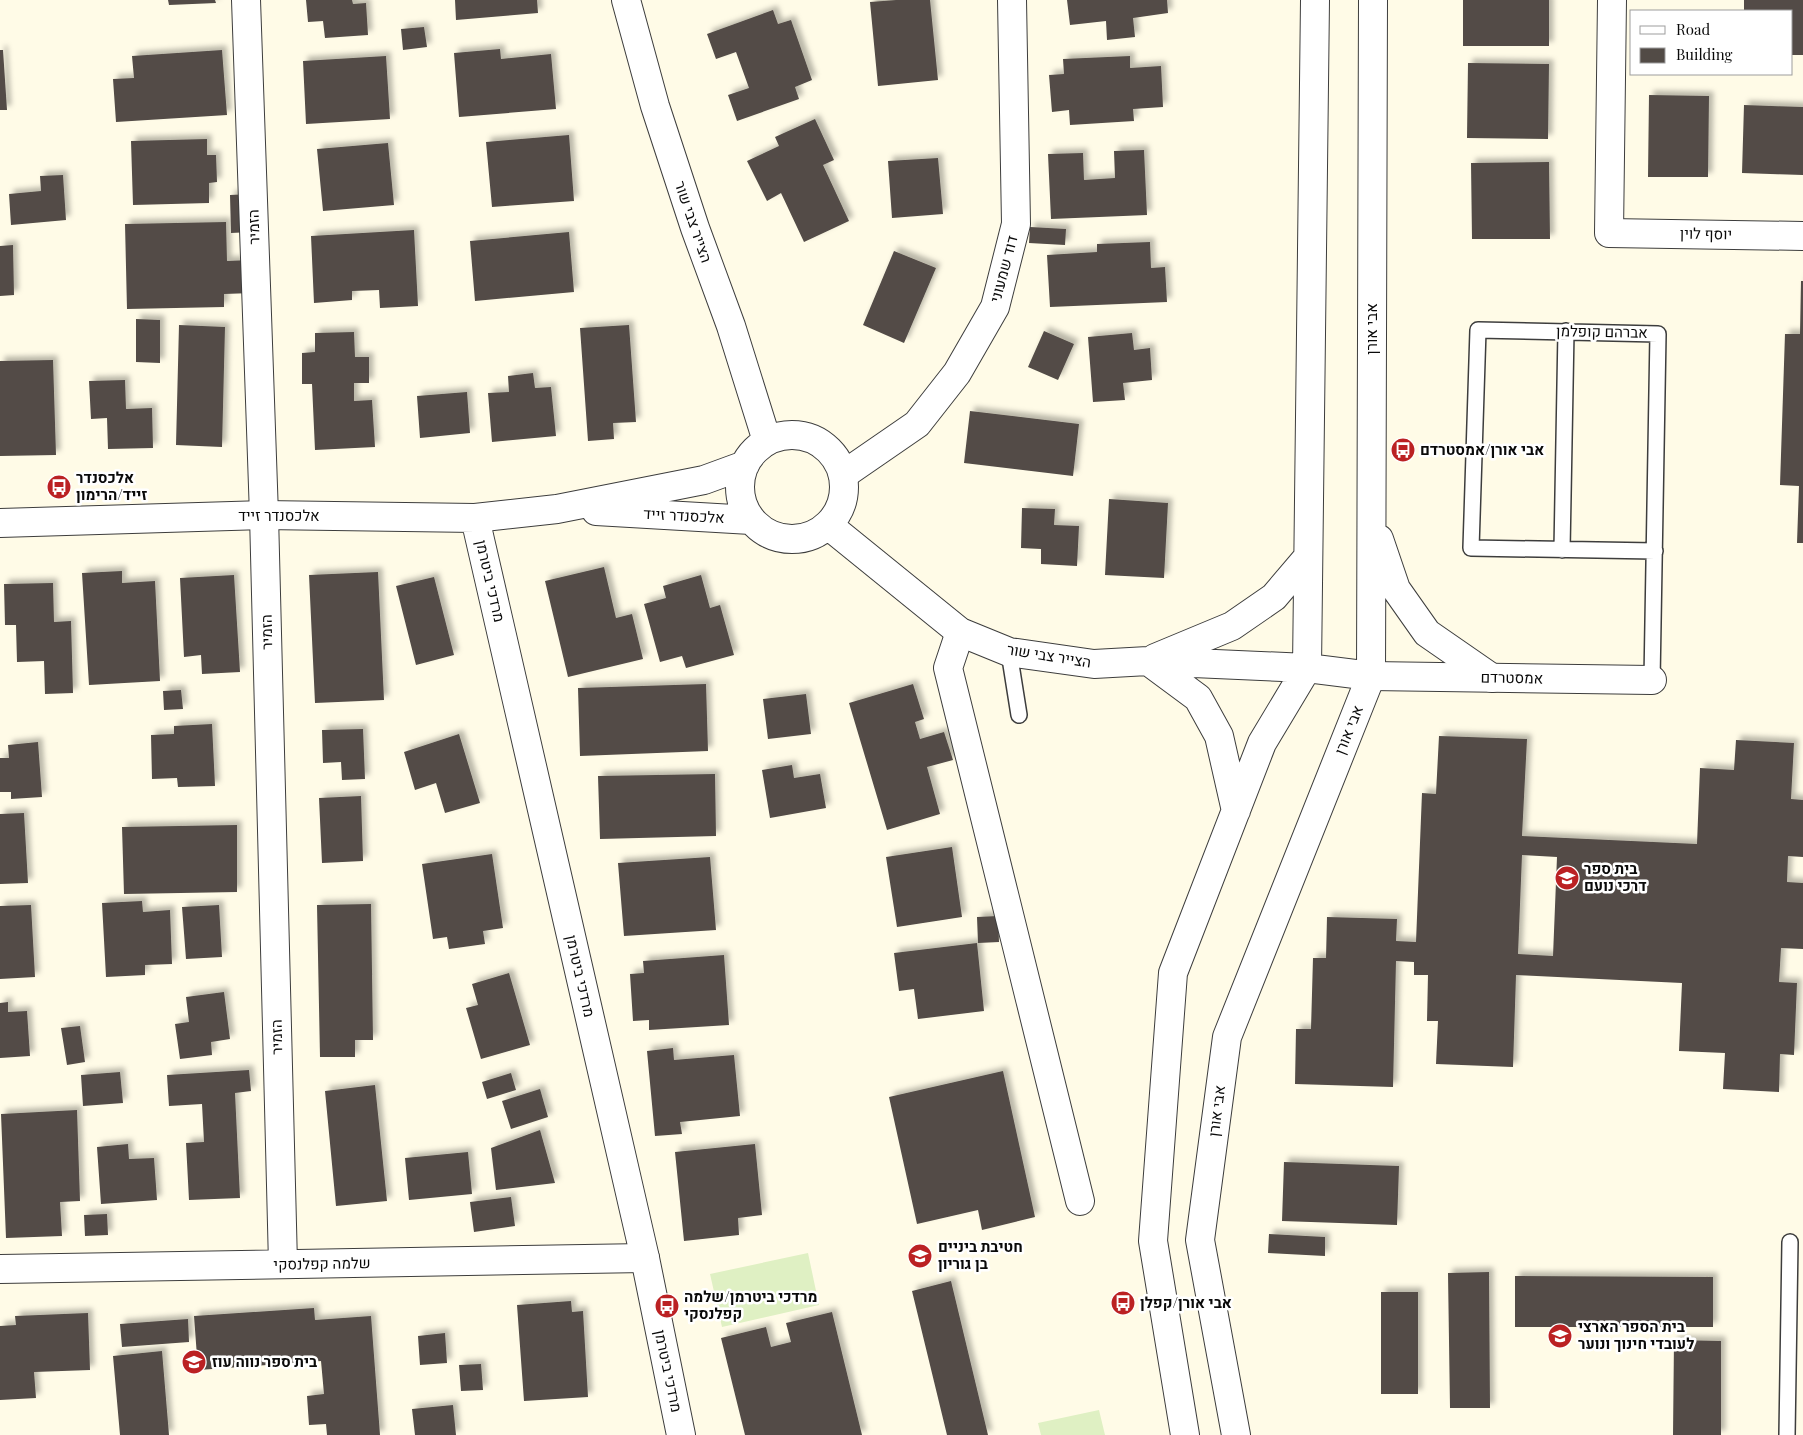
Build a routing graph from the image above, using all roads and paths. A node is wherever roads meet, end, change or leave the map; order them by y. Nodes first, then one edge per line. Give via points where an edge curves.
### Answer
1 (246, 0) edge
2 (626, 0) edge
3 (1012, 0) edge
4 (1315, 0) edge
5 (1373, 0) edge
6 (1612, 0) edge
7 (1803, 236) edge
8 (1566, 332) junction
9 (767, 442) junction
10 (745, 464) junction
11 (843, 475) junction
12 (557, 509) junction
13 (264, 515) junction
14 (1372, 517) junction
15 (476, 518) junction
16 (751, 520) junction
17 (0, 523) edge
18 (828, 525) junction
19 (1562, 550) junction
20 (1656, 551) junction
21 (1308, 558) junction
22 (960, 632) junction
23 (1009, 652) junction
24 (1148, 661) junction
25 (1307, 668) junction
26 (1371, 676) junction
27 (1492, 678) junction
28 (1652, 680) joint
29 (1019, 715) dead end
30 (1236, 811) junction
31 (1080, 1201) dead end
32 (1790, 1242) dead end
33 (645, 1258) junction
34 (283, 1264) junction
35 (0, 1270) edge
36 (681, 1435) edge
37 (1185, 1435) edge
38 (1236, 1435) edge
39 (1787, 1435) edge

1 - 13 street, הזמיר
2 - 9 street, הצייר צבי שור via 655,106 731,326
3 - 11 street, דוד שמעוני via 1016,224 995,307 957,373 917,424
4 - 21 street
5 - 14 street, אבי אורן
6 - 7 street, יוסף לוין via 1609,232
8 - 19 lane
8 - 19 lane, אברהם קופלמן via 1478,330 1471,548
8 - 20 lane, אברהם קופלמן via 1658,334
9 - 10 street via 754,451
9 - 11 street via 782,436 798,435 813,439 837,460
10 - 12 street, אלכסנדר זייד via 704,480
10 - 16 street via 740,493 743,507
11 - 18 street via 842,502
12 - 15 street, אלכסנדר זייד
12 - 16 street, אלכסנדר זייד
13 - 15 street, אלכסנדר זייד
13 - 17 street, אלכסנדר זייד
13 - 34 street, הזמיר
14 - 26 street, אבי אורן
14 - 27 street via 1396,589 1427,633
15 - 33 street, מרדכי ביטרמן
16 - 18 street via 764,532 797,540 814,535
18 - 22 street, הצייר צבי שור
19 - 20 lane
20 - 28 lane, אברהם קופלמן
21 - 24 street via 1274,597 1232,626
21 - 25 street
22 - 23 street, הצייר צבי שור
22 - 31 street via 948,668
23 - 24 street, הצייר צבי שור via 1094,664
23 - 29 lane
24 - 25 street, הצייר צבי שור
24 - 30 street via 1198,698 1219,736
25 - 26 street, הצייר צבי שור
25 - 30 street via 1262,743
26 - 27 street, אמסטרדם
26 - 38 street, אבי אורן via 1227,1037 1200,1240
27 - 28 street, אמסטרדם
30 - 37 street via 1173,973 1153,1241
32 - 39 lane
33 - 34 street, שלמה קפלנסקי
33 - 36 street, מרדכי ביטרמן
34 - 35 street, שלמה קפלנסקי

